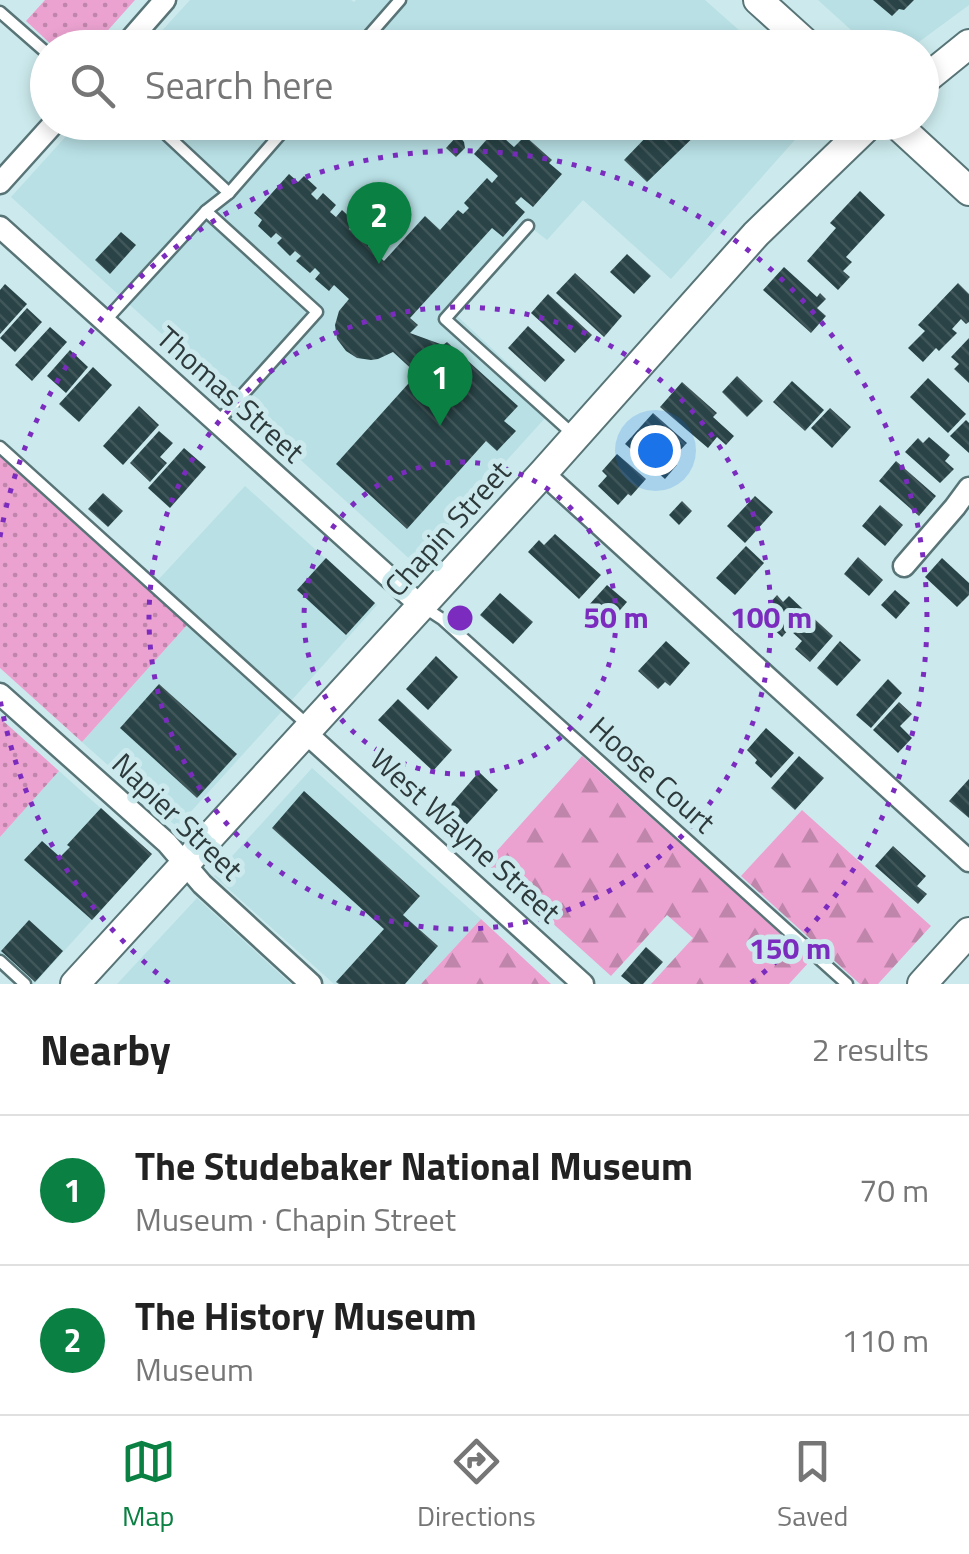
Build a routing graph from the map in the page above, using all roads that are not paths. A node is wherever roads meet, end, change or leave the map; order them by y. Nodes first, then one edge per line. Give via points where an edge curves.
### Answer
1 (165, 0) edge
2 (400, 0) edge
3 (758, 0) edge
4 (0, 12) edge
5 (139, 30) edge
6 (374, 30) edge
7 (791, 30) edge
8 (30, 38) edge
9 (969, 44) edge
10 (939, 68) edge
11 (39, 140) edge
12 (172, 140) edge
13 (275, 140) edge
14 (853, 140) edge
15 (913, 140) edge
16 (0, 183) edge
17 (969, 192) edge
18 (229, 193) junction
19 (206, 210) junction
20 (528, 226) dead end
21 (0, 227) edge
22 (105, 322) junction
23 (217, 423) junction
24 (576, 437) junction
25 (0, 447) edge
26 (543, 473) junction
27 (969, 488) edge
28 (904, 566) dead end
29 (421, 606) junction
30 (0, 694) edge
31 (308, 731) junction
32 (969, 861) edge
33 (185, 864) junction
34 (969, 932) edge
35 (0, 961) edge
36 (26, 984) edge
37 (75, 984) edge
38 (311, 984) edge
39 (583, 984) edge
40 (847, 984) edge
41 (922, 984) edge

1 - 5 street
2 - 6 lane
3 - 7 main road
4 - 8 lane
9 - 10 main road
11 - 16 street
12 - 18 lane
13 - 18 lane
14 - 24 main road, Chapin Street via 756,234
15 - 17 main road
18 - 19 lane
19 - 22 lane
19 - 23 lane via 317,312
20 - 24 lane via 445,318
21 - 22 street, Thomas Street
22 - 23 street, Thomas Street
23 - 29 street, Thomas Street
24 - 26 main road, Chapin Street
25 - 31 lane
26 - 29 main road, Chapin Street
26 - 32 street
27 - 28 street
29 - 31 main road, Chapin Street
29 - 40 lane, Hoose Court
30 - 33 street, Napier Street
31 - 33 main road, Chapin Street
31 - 39 street, West Wayne Street
33 - 37 main road, Chapin Street
33 - 38 street, Napier Street
34 - 41 main road
35 - 36 lane

